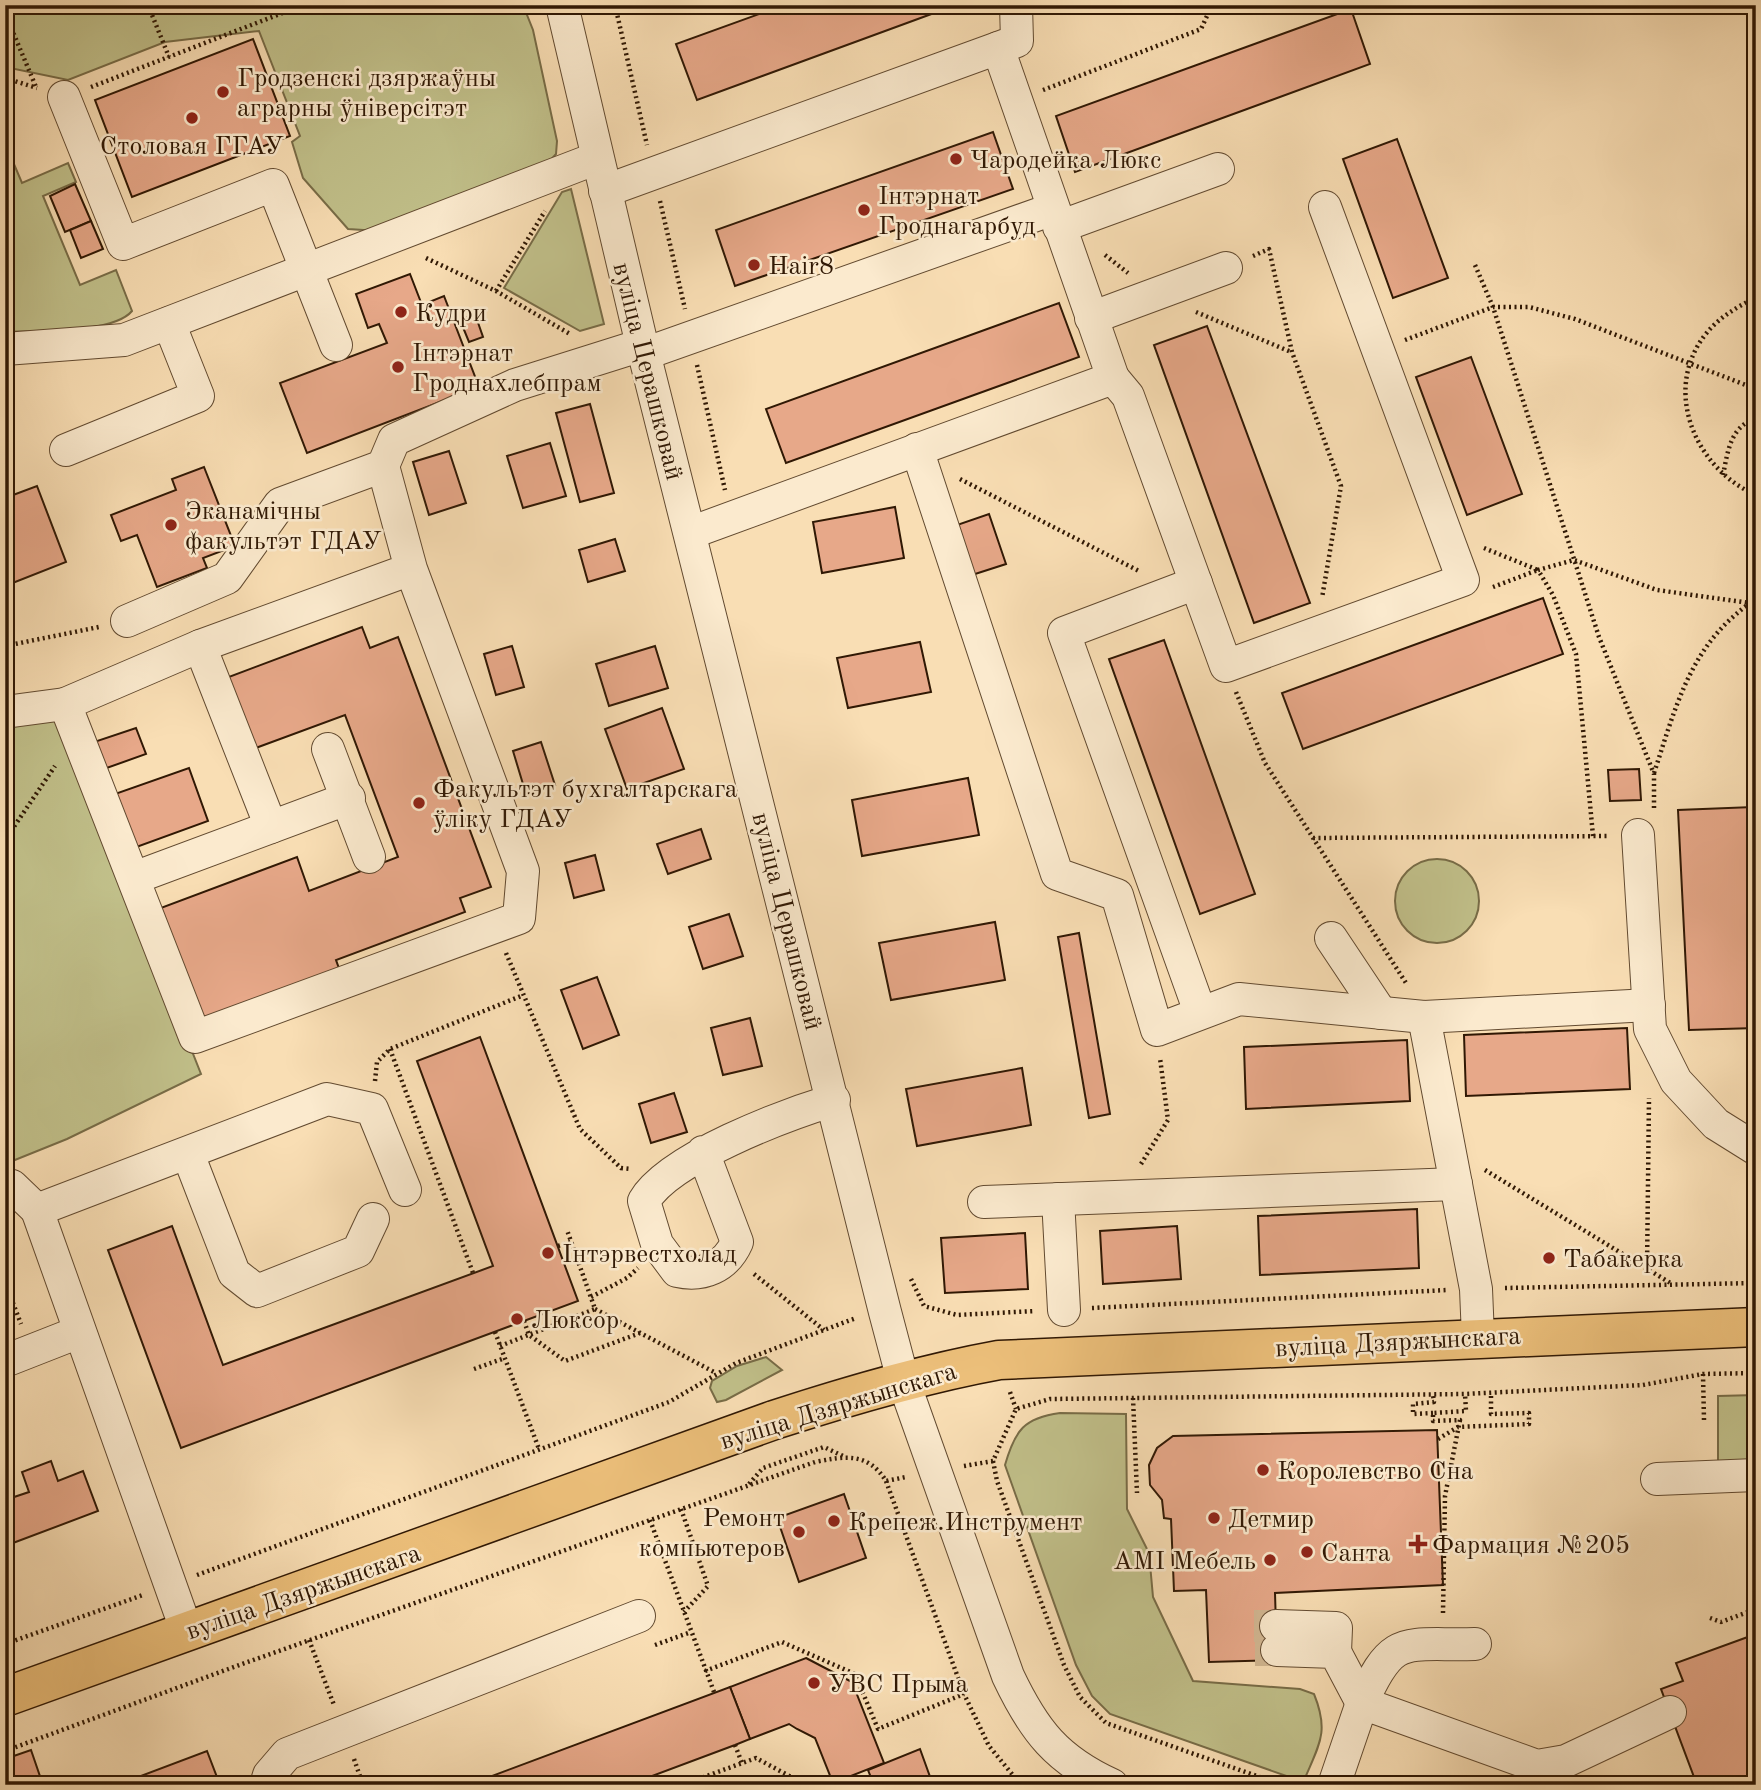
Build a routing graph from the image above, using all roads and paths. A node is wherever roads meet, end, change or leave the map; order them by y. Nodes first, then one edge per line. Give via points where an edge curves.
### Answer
1 (148, 5) edge
2 (303, 5) edge
3 (552, 5) edge
4 (562, 5) edge
5 (615, 5) edge
6 (1016, 5) edge
7 (1212, 5) edge
8 (5, 13) edge
9 (998, 48) junction
10 (169, 57) junction
11 (575, 62) junction
12 (50, 93) junction
13 (1016, 101) junction
14 (597, 158) junction
15 (1218, 169) dead end
16 (654, 175) junction
17 (605, 191) junction
18 (553, 199) dead end
19 (1325, 207) dead end
20 (1056, 218) junction
21 (417, 254) dead end
22 (1475, 265) dead end
23 (1226, 268) joint
24 (307, 270) junction
25 (496, 291) junction
26 (1756, 297) edge
27 (1493, 307) junction
28 (1091, 318) junction
29 (169, 323) junction
30 (691, 337) junction
31 (336, 345) dead end
32 (5, 349) edge
33 (643, 349) junction
34 (1378, 351) junction
35 (605, 354) junction
36 (1692, 363) junction
37 (1113, 378) junction
38 (1756, 388) edge
39 (1756, 418) edge
40 (66, 450) dead end
41 (918, 454) junction
42 (383, 466) junction
43 (1723, 475) junction
44 (1756, 495) edge
45 (701, 528) junction
46 (1574, 560) junction
47 (411, 569) junction
48 (1186, 587) junction
49 (1753, 602) edge
50 (127, 621) joint
51 (1316, 633) junction
52 (5, 646) edge
53 (200, 646) junction
54 (65, 704) junction
55 (5, 712) edge
56 (78, 734) junction
57 (328, 749) dead end
58 (1654, 774) junction
59 (349, 798) junction
60 (1646, 826) junction
61 (271, 827) junction
62 (1593, 836) junction
63 (1312, 838) dead end
64 (5, 840) edge
65 (369, 857) dead end
66 (135, 878) junction
67 (496, 926) junction
68 (1331, 938) dead end
69 (521, 996) junction
70 (1649, 1005) junction
71 (1200, 1012) junction
72 (1381, 1013) junction
73 (1424, 1017) junction
74 (1157, 1030) junction
75 (390, 1049) junction
76 (1649, 1095) dead end
77 (834, 1100) junction
78 (372, 1109) junction
79 (1756, 1149) edge
80 (703, 1152) junction
81 (188, 1154) junction
82 (668, 1173) junction
83 (1456, 1184) junction
84 (5, 1188) edge
85 (405, 1190) dead end
86 (1095, 1198) junction
87 (1058, 1199) junction
88 (984, 1202) dead end
89 (37, 1210) junction
90 (373, 1219) dead end
91 (566, 1230) dead end
92 (571, 1242) junction
93 (558, 1246) dead end
94 (660, 1249) junction
95 (731, 1256) junction
96 (1647, 1269) dead end
97 (473, 1273) dead end
98 (5, 1282) edge
99 (1756, 1283) edge
100 (1476, 1289) junction
101 (591, 1297) junction
102 (924, 1306) dead end
103 (595, 1309) junction
104 (1064, 1310) junction
105 (1006, 1312) junction
106 (857, 1317) dead end
107 (524, 1321) dead end
108 (1007, 1322) dead end
109 (1756, 1327) edge
110 (824, 1330) junction
111 (79, 1332) junction
112 (495, 1332) dead end
113 (640, 1332) junction
114 (529, 1335) junction
115 (1478, 1337) junction
116 (500, 1346) junction
117 (18, 1356) edge
118 (505, 1358) junction
119 (474, 1369) dead end
120 (1756, 1373) edge
121 (717, 1374) junction
122 (1703, 1374) junction
123 (903, 1380) junction
124 (1010, 1391) dead end
125 (1491, 1393) junction
126 (1465, 1394) junction
127 (1433, 1395) junction
128 (1133, 1398) junction
129 (1016, 1409) junction
130 (1433, 1413) junction
131 (1704, 1420) dead end
132 (1458, 1427) junction
133 (1438, 1439) dead end
134 (539, 1450) junction
135 (844, 1456) junction
136 (993, 1461) junction
137 (962, 1466) dead end
138 (1756, 1475) edge
139 (908, 1476) dead end
140 (1657, 1479) dead end
141 (886, 1481) junction
142 (748, 1485) junction
143 (1137, 1493) dead end
144 (681, 1509) junction
145 (650, 1520) junction
146 (170, 1585) junction
147 (1756, 1609) edge
148 (684, 1612) junction
149 (639, 1616) dead end
150 (1710, 1618) dead end
151 (187, 1632) junction
152 (1276, 1638) tunnel mouth
153 (5, 1644) edge
154 (1475, 1644) dead end
155 (1443, 1645) junction
156 (705, 1671) junction
157 (714, 1692) dead end
158 (964, 1694) junction
159 (5, 1698) edge
160 (1362, 1703) junction
161 (1670, 1712) dead end
162 (734, 1745) dead end
163 (5, 1751) edge
164 (742, 1763) junction
165 (1546, 1775) edge
166 (778, 1779) dead end
167 (795, 1779) junction
168 (1271, 1781) dead end
169 (266, 1785) edge
170 (682, 1785) edge
171 (800, 1785) edge
172 (1021, 1785) edge
173 (1112, 1785) edge
174 (1334, 1785) edge

1 - 10 path
2 - 10 path
3 - 11 street
4 - 11 street, вуліца Церашковай
5 - 16 path
6 - 9 street via 1017,41
7 - 13 path via 1201,29
8 - 12 path
9 - 13 street
9 - 16 street
10 - 12 path
11 - 14 street, вуліца Церашковай
12 - 24 street via 123,244 273,185
13 - 20 street
14 - 17 street, вуліца Церашковай
14 - 24 street
15 - 20 street
16 - 17 street
16 - 30 path
17 - 33 street, вуліца Церашковай
18 - 25 path
19 - 34 street
20 - 28 street
20 - 30 street
21 - 25 path
22 - 27 path
23 - 28 street
23 - 51 path via 1269,249 1292,352 1341,486
24 - 29 street
24 - 31 street
25 - 35 path
26 - 36 path via 1727,312 1703,337
27 - 34 path
27 - 36 path via 1529,307 1575,319
27 - 46 path
28 - 37 street
29 - 32 street via 124,340
29 - 40 street via 198,396
30 - 33 street
30 - 45 path via 729,505
33 - 35 street
33 - 45 street, вуліца Церашковай
34 - 51 street via 1463,580
35 - 42 street via 515,385 394,440
36 - 38 path
36 - 43 path via 1686,399 1691,430 1705,457
37 - 41 street
37 - 48 street via 1128,396
39 - 43 path via 1737,429 1730,441
41 - 45 street
41 - 48 path
41 - 74 street via 1057,874 1117,895
42 - 47 street
42 - 50 street via 280,504 227,578
43 - 44 path
45 - 77 street, вуліца Церашковай
46 - 49 path via 1657,590
46 - 58 path via 1599,637
46 - 62 path via 1538,570 1576,654
47 - 53 street
47 - 67 street via 523,871 519,918
48 - 51 street via 1226,666
48 - 71 street via 1064,634
49 - 58 path via 1704,649 1687,676
50 - 52 path
53 - 54 street
53 - 61 street
54 - 55 street
54 - 56 street
56 - 64 path
56 - 66 street
57 - 59 street
58 - 60 path
59 - 61 street
59 - 65 street
60 - 62 path
60 - 70 street
61 - 66 street
62 - 63 path
66 - 67 street via 195,1037
67 - 69 path
68 - 72 street
69 - 75 path
69 - 82 path via 580,1129 621,1168
70 - 73 street
70 - 79 street via 1650,1029 1676,1081 1716,1124
71 - 72 street via 1238,999
71 - 74 street
72 - 73 street
73 - 83 street
74 - 86 path via 1168,1120 1143,1162
75 - 78 path via 377,1062
75 - 97 path
76 - 96 path
77 - 80 street
77 - 123 street, вуліца Церашковай
78 - 81 street via 327,1099
78 - 85 street
80 - 82 street
80 - 95 street via 733,1226 737,1242
81 - 89 street
81 - 90 street via 234,1273 257,1291 358,1251
82 - 94 street via 644,1201
83 - 86 street
83 - 100 street
84 - 89 street via 12,1186
86 - 87 street
87 - 88 street
87 - 104 street
89 - 111 street
91 - 92 path
92 - 93 path
92 - 101 path
94 - 95 street via 677,1271 691,1275
94 - 101 path via 627,1278
95 - 110 path
98 - 117 path
99 - 100 path
100 - 104 path
100 - 115 street
101 - 103 path
102 - 105 path via 957,1315
103 - 113 path
103 - 114 path
104 - 105 path
105 - 108 path
106 - 110 path
107 - 114 path
109 - 115 main road, вуліца Дзяржынскага
110 - 121 path
111 - 117 street
111 - 146 street
112 - 116 path
113 - 114 path via 565,1361
113 - 121 path
114 - 116 path
115 - 123 main road, вуліца Дзяржынскага via 999,1360
116 - 118 path
118 - 119 path
118 - 134 path
120 - 122 path
121 - 134 path via 668,1402
122 - 125 path via 1643,1385
122 - 131 path
123 - 151 main road, вуліца Дзяржынскага via 774,1420
123 - 173 street, вуліца Церашковай via 1021,1703 1056,1751 1082,1771
124 - 129 path
125 - 126 path
125 - 132 path via 1491,1415 1529,1413 1529,1424
126 - 127 path
126 - 130 path via 1466,1411
127 - 128 path
127 - 130 path via 1434,1402 1413,1404 1413,1414
128 - 129 path via 1050,1399
128 - 143 path
129 - 136 path
130 - 132 path via 1433,1421 1460,1420
132 - 133 path
132 - 155 path via 1445,1496
134 - 146 path
135 - 141 path via 865,1459
135 - 142 path
135 - 142 path via 824,1447 763,1468
136 - 137 path
136 - 168 path via 1064,1665 1080,1697 1105,1723
138 - 140 street
139 - 141 path
141 - 158 path
142 - 144 path
144 - 145 path
144 - 148 path via 708,1586
145 - 148 path
145 - 163 path
146 - 151 street
146 - 153 path
147 - 150 path via 1721,1622
148 - 156 path
149 - 169 street via 287,1754 269,1774
151 - 159 main road, вуліца Дзяржынскага
152 - 160 street via 1335,1652
154 - 155 street
155 - 160 street via 1406,1646 1390,1652 1377,1668
156 - 157 path
156 - 158 path via 782,1642 855,1674 878,1729
158 - 172 path via 989,1746
160 - 165 street
160 - 174 street
161 - 165 street
162 - 164 path
164 - 167 path via 756,1758
164 - 170 path
166 - 167 path
167 - 171 path

